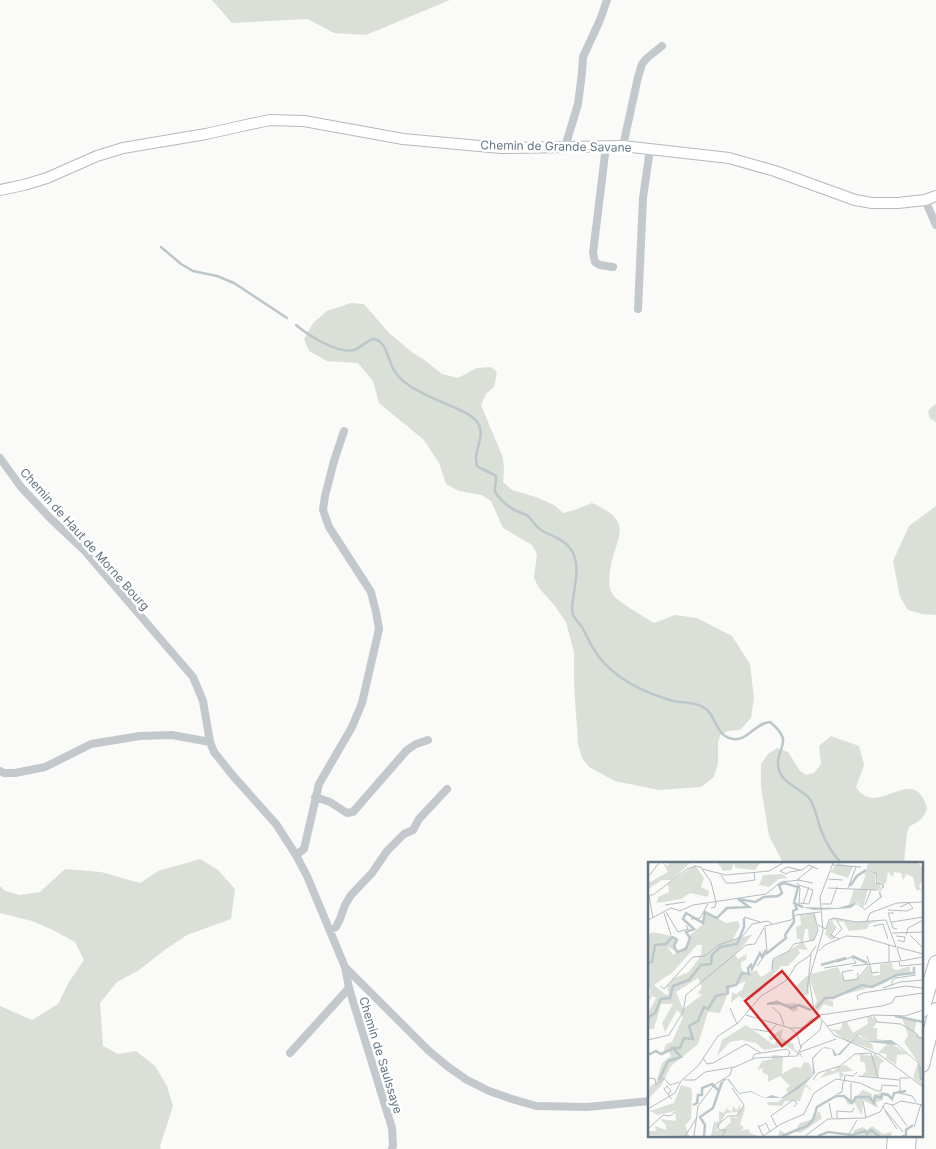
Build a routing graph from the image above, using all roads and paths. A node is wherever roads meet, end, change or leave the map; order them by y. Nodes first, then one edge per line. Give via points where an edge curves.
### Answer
1 (606, 0) edge
2 (662, 46) dead end
3 (606, 146) junction
4 (623, 146) junction
5 (565, 147) junction
6 (650, 149) junction
7 (0, 190) edge
8 (936, 196) edge
9 (926, 200) junction
10 (936, 225) edge
11 (613, 268) dead end
12 (638, 309) dead end
13 (344, 431) dead end
14 (0, 458) edge
15 (428, 740) dead end
16 (210, 742) junction
17 (0, 771) edge
18 (447, 789) dead end
19 (315, 797) junction
20 (296, 855) junction
21 (330, 930) junction
22 (936, 963) edge
23 (345, 967) junction
24 (349, 988) junction
25 (924, 1003) edge
26 (936, 1010) edge
27 (290, 1052) dead end
28 (924, 1057) edge
29 (648, 1101) edge
30 (895, 1136) edge
31 (909, 1136) edge
32 (392, 1149) edge
33 (894, 1149) edge
34 (908, 1149) edge

1 - 5 street via 583,56 578,104
2 - 4 street via 642,64
3 - 4 street, Chemin de Grande Savane
3 - 5 street, Chemin de Grande Savane
3 - 11 street via 593,253 595,262
4 - 6 street, Chemin de Grande Savane
5 - 7 street, Chemin de Grande Savane via 501,148 403,139 304,121 270,120 123,148 47,178
6 - 9 street, Chemin de Grande Savane via 740,161 855,200 872,203
6 - 12 street via 643,198
8 - 9 street, Chemin de Grande Savane
9 - 10 street
13 - 19 street via 324,496 323,510 329,526 371,592 379,629 362,703
14 - 16 street, Chemin de Haut de Morne Bourg via 21,487 84,550 193,677 203,701
15 - 19 street via 407,750 352,812 347,813
16 - 17 street via 172,735 140,736 91,744 45,767 15,773
16 - 20 street, Chemin de Haut de Morne Bourg via 214,752 276,824
18 - 21 street via 413,830 404,834 387,851 351,895 340,920
19 - 20 street via 304,848
20 - 21 street, Chemin de Haut de Morne Bourg
21 - 23 street, Chemin de Haut de Morne Bourg
22 - 25 highway
23 - 24 street, Chemin de Saulssaye
23 - 29 street via 428,1050 467,1080 489,1091 536,1106 587,1107
24 - 27 street
24 - 32 street, Chemin de Saulssaye via 392,1128
26 - 28 highway
30 - 33 highway
31 - 34 highway

